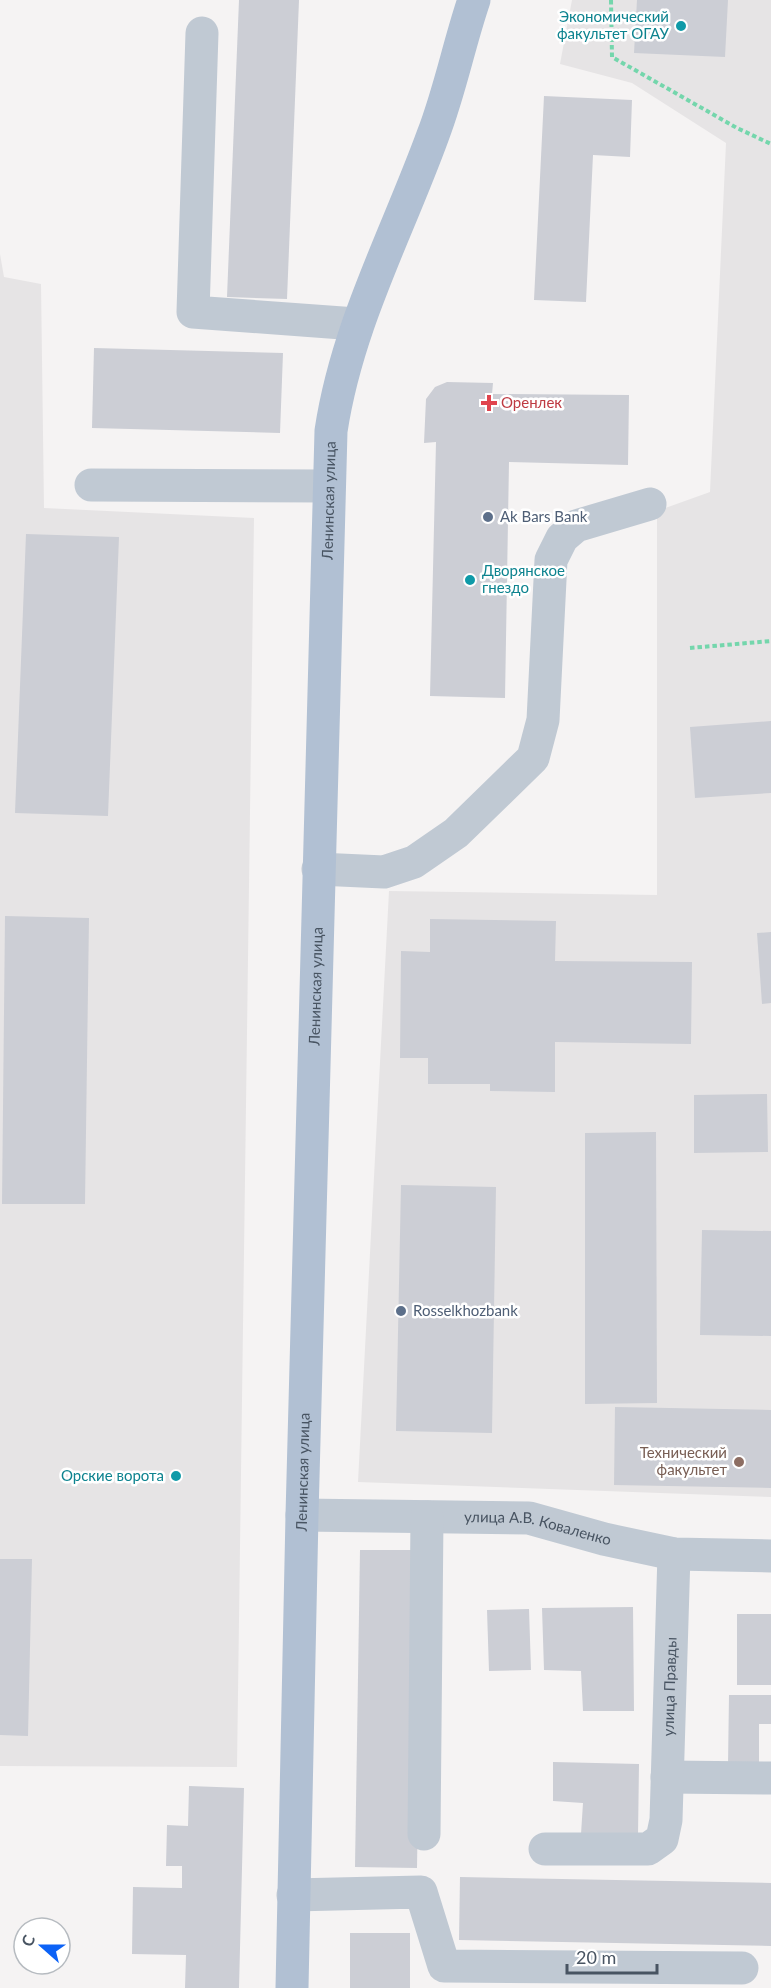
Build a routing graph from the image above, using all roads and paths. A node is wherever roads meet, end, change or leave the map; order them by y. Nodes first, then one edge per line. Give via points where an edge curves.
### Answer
1 (610, 0) edge
2 (472, 3) edge
3 (202, 33) dead end
4 (771, 144) edge
5 (356, 324) junction
6 (91, 485) dead end
7 (327, 486) junction
8 (650, 504) dead end
9 (771, 641) edge
10 (690, 648) dead end
11 (318, 869) junction
12 (302, 1515) junction
13 (427, 1517) junction
14 (674, 1554) junction
15 (771, 1556) edge
16 (667, 1777) junction
17 (771, 1778) edge
18 (424, 1834) dead end
19 (545, 1849) dead end
20 (293, 1895) junction
21 (742, 1968) dead end
22 (292, 1988) edge

1 - 4 path via 612,57
2 - 5 main road, Ленинская улица via 433,135
3 - 5 street via 193,312
5 - 7 main road, Ленинская улица via 335,403
6 - 7 street
7 - 11 main road, Ленинская улица
8 - 11 street via 576,526 562,538 551,560 543,720 533,758 456,833 414,862 384,872
9 - 10 path
11 - 12 main road, Ленинская улица
12 - 13 street, улица А.В. Коваленко
12 - 20 main road, Ленинская улица
13 - 14 street, улица А.В. Коваленко via 529,1518
13 - 18 street
14 - 15 street, улица А.В. Коваленко
14 - 16 street, улица Правды
16 - 17 street
16 - 19 street, улица Правды via 662,1839 648,1849
20 - 21 street via 421,1892 444,1966
20 - 22 main road, Ленинская улица

